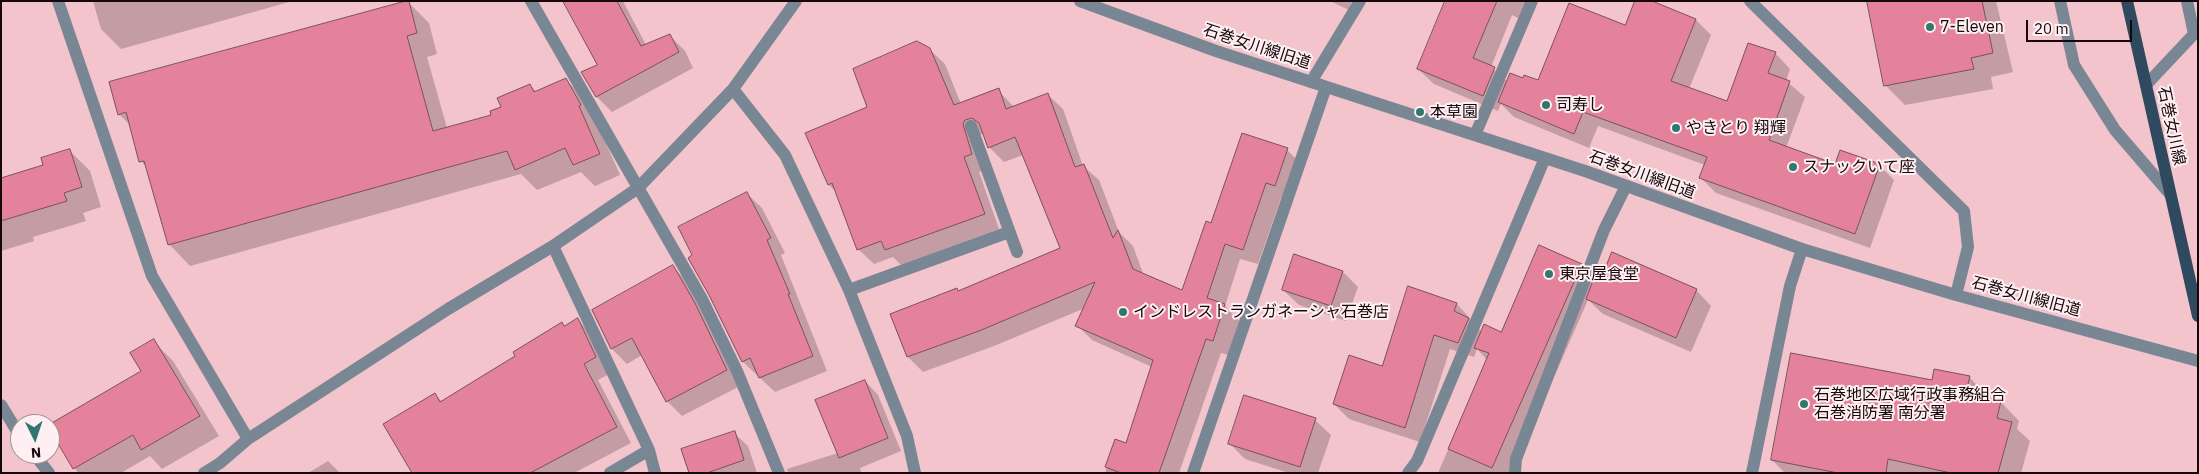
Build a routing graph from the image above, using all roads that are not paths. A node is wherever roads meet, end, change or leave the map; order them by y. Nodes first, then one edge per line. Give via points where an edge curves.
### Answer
1 (58, 1) edge
2 (531, 1) edge
3 (796, 1) edge
4 (1080, 1) edge
5 (1360, 1) edge
6 (1532, 1) edge
7 (1750, 1) edge
8 (2060, 1) edge
9 (2127, 1) edge
10 (2187, 1) edge
11 (1311, 82) junction
12 (2146, 86) junction
13 (1326, 87) junction
14 (733, 89) junction
15 (971, 126) dead end
16 (1475, 135) junction
17 (1545, 158) junction
18 (1626, 186) junction
19 (638, 188) junction
20 (2170, 194) junction
21 (1009, 232) junction
22 (553, 246) junction
23 (1802, 249) junction
24 (1017, 252) dead end
25 (849, 290) junction
26 (1956, 295) junction
27 (2198, 316) edge
28 (2198, 361) edge
29 (1, 405) edge
30 (10, 420) edge
31 (248, 439) junction
32 (649, 450) junction
33 (223, 468) edge
34 (204, 473) edge
35 (610, 473) edge
36 (655, 473) edge
37 (779, 473) edge
38 (915, 473) edge
39 (1193, 473) edge
40 (1408, 473) edge
41 (1515, 473) edge
42 (1752, 473) edge

1 - 31 street via 152,276
2 - 19 street
3 - 14 street
4 - 11 street, 石巻女川線旧道
5 - 11 street
6 - 16 street
7 - 26 street via 1964,212 1968,247
8 - 20 street via 2074,65 2115,130
9 - 12 main road, 石巻女川線
10 - 12 street via 2194,34
11 - 13 street, 石巻女川線旧道
12 - 20 main road, 石巻女川線
13 - 16 street, 石巻女川線旧道
13 - 39 street
14 - 19 street
14 - 25 street via 785,155
15 - 21 street
16 - 17 street, 石巻女川線旧道
17 - 18 street, 石巻女川線旧道
17 - 40 street via 1417,461
18 - 23 street, 石巻女川線旧道
18 - 41 street via 1604,230 1516,459
19 - 22 street
19 - 37 street via 702,299 737,371
20 - 27 main road, 石巻女川線
21 - 24 street
21 - 25 street
22 - 31 street via 448,309
22 - 32 street
23 - 26 street, 石巻女川線旧道
23 - 42 street via 1790,286
25 - 38 street via 906,436
26 - 28 street, 石巻女川線旧道
29 - 30 street
31 - 33 street
32 - 35 street
32 - 36 street
33 - 34 street

